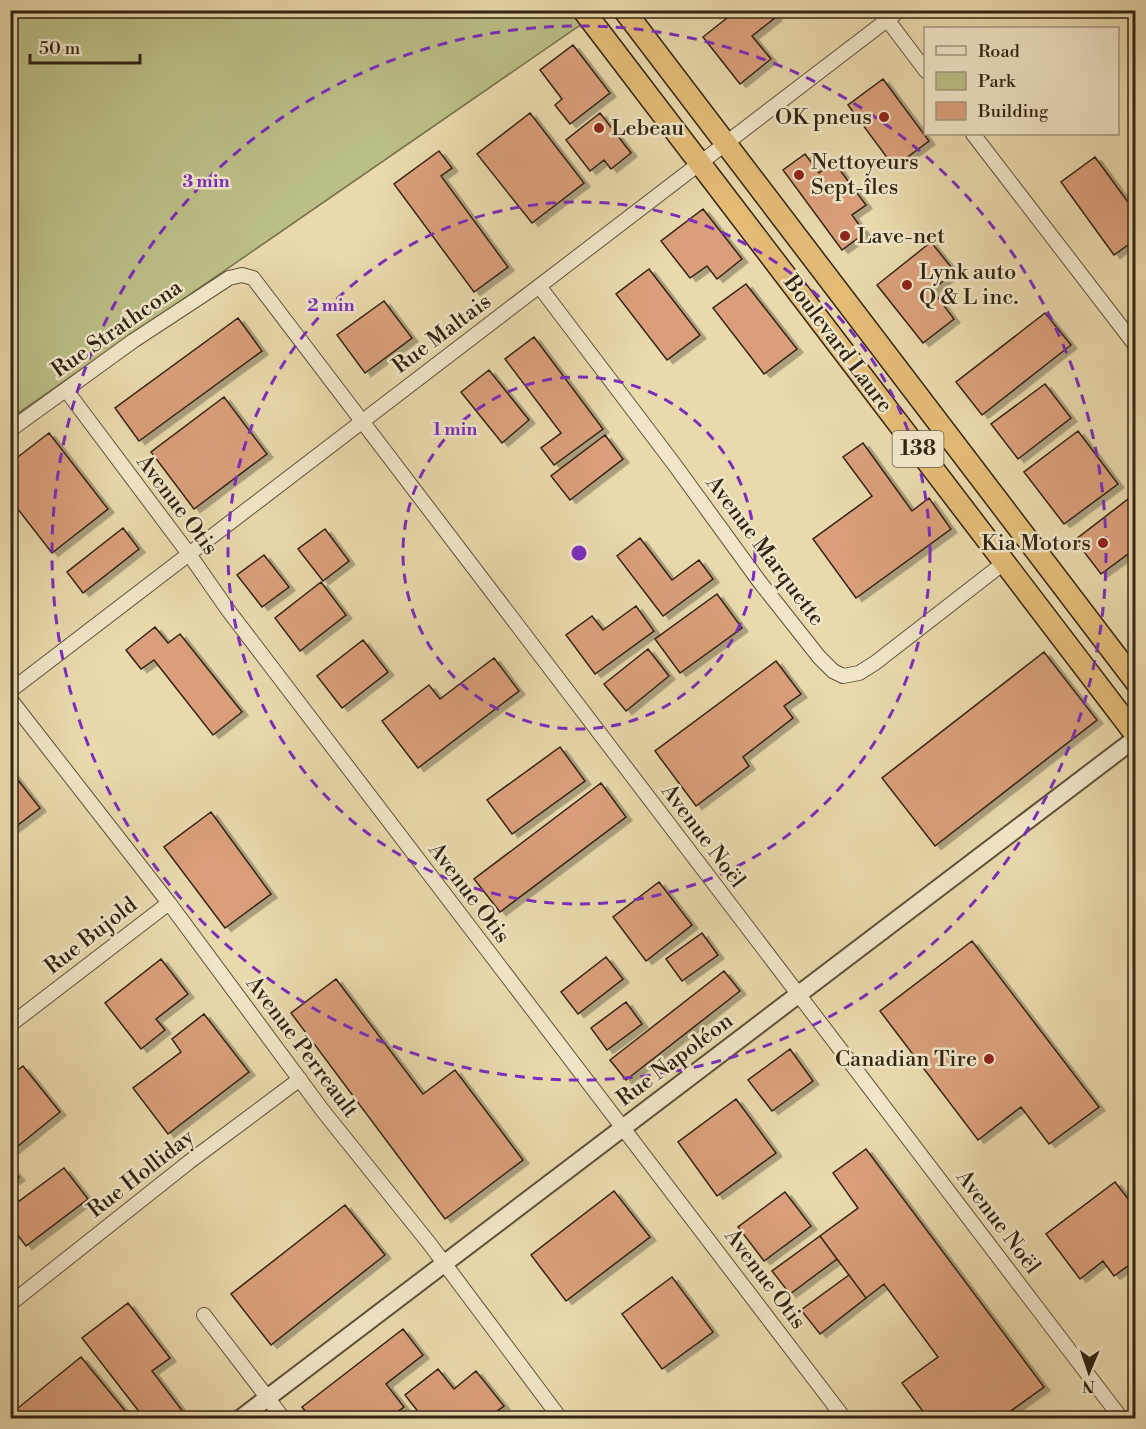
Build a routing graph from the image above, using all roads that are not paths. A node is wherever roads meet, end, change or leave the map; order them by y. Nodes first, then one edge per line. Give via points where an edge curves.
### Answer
1 (583, 10) edge
2 (624, 10) edge
3 (900, 10) edge
4 (883, 15) edge
5 (924, 68) edge
6 (975, 135) edge
7 (726, 142) junction
8 (700, 162) junction
9 (253, 278) joint
10 (539, 286) junction
11 (1136, 346) edge
12 (66, 390) junction
13 (361, 422) junction
14 (10, 430) edge
15 (189, 554) junction
16 (1005, 562) junction
17 (1136, 682) edge
18 (10, 691) edge
19 (10, 699) edge
20 (1136, 736) edge
21 (169, 903) junction
22 (798, 995) junction
23 (10, 1025) edge
24 (300, 1079) junction
25 (624, 1127) junction
26 (443, 1265) junction
27 (10, 1304) edge
28 (204, 1315) dead end
29 (268, 1398) junction
30 (242, 1419) edge
31 (283, 1419) edge
32 (560, 1419) edge
33 (844, 1419) edge
34 (1121, 1419) edge

1 - 8 highway, Boulevard Laure / 138
2 - 7 highway, Boulevard Laure / 138
3 - 4 street, Rue Maltais
4 - 5 street
4 - 7 street, Rue Maltais
6 - 11 street
7 - 8 street, Rue Maltais
7 - 17 highway, Boulevard Laure / 138
8 - 10 street, Rue Maltais
8 - 16 highway, Boulevard Laure / 138
9 - 12 street, Rue Strathcona via 229,278
9 - 13 street, Avenue Noël
10 - 13 street, Rue Maltais
10 - 16 street, Avenue Marquette via 759,581 833,671 843,676 859,673 875,663
12 - 14 street, Rue Strathcona
12 - 15 street, Avenue Otis
13 - 15 street, Rue Maltais
13 - 22 street, Avenue Noël
15 - 18 street, Rue Maltais
15 - 25 street, Avenue Otis
16 - 20 highway, Boulevard Laure / 138
19 - 21 street, Avenue Perreault
20 - 22 street, Rue Napoléon
21 - 23 street, Rue Bujold
21 - 24 street, Avenue Perreault
22 - 25 street, Rue Napoléon
22 - 34 street, Avenue Noël
24 - 26 street, Avenue Perreault
24 - 27 street, Rue Holliday
25 - 26 street, Rue Napoléon
25 - 33 street, Avenue Otis
26 - 29 street, Rue Napoléon
26 - 32 street, Avenue Perreault
28 - 29 street
29 - 30 street, Rue Napoléon
29 - 31 street

